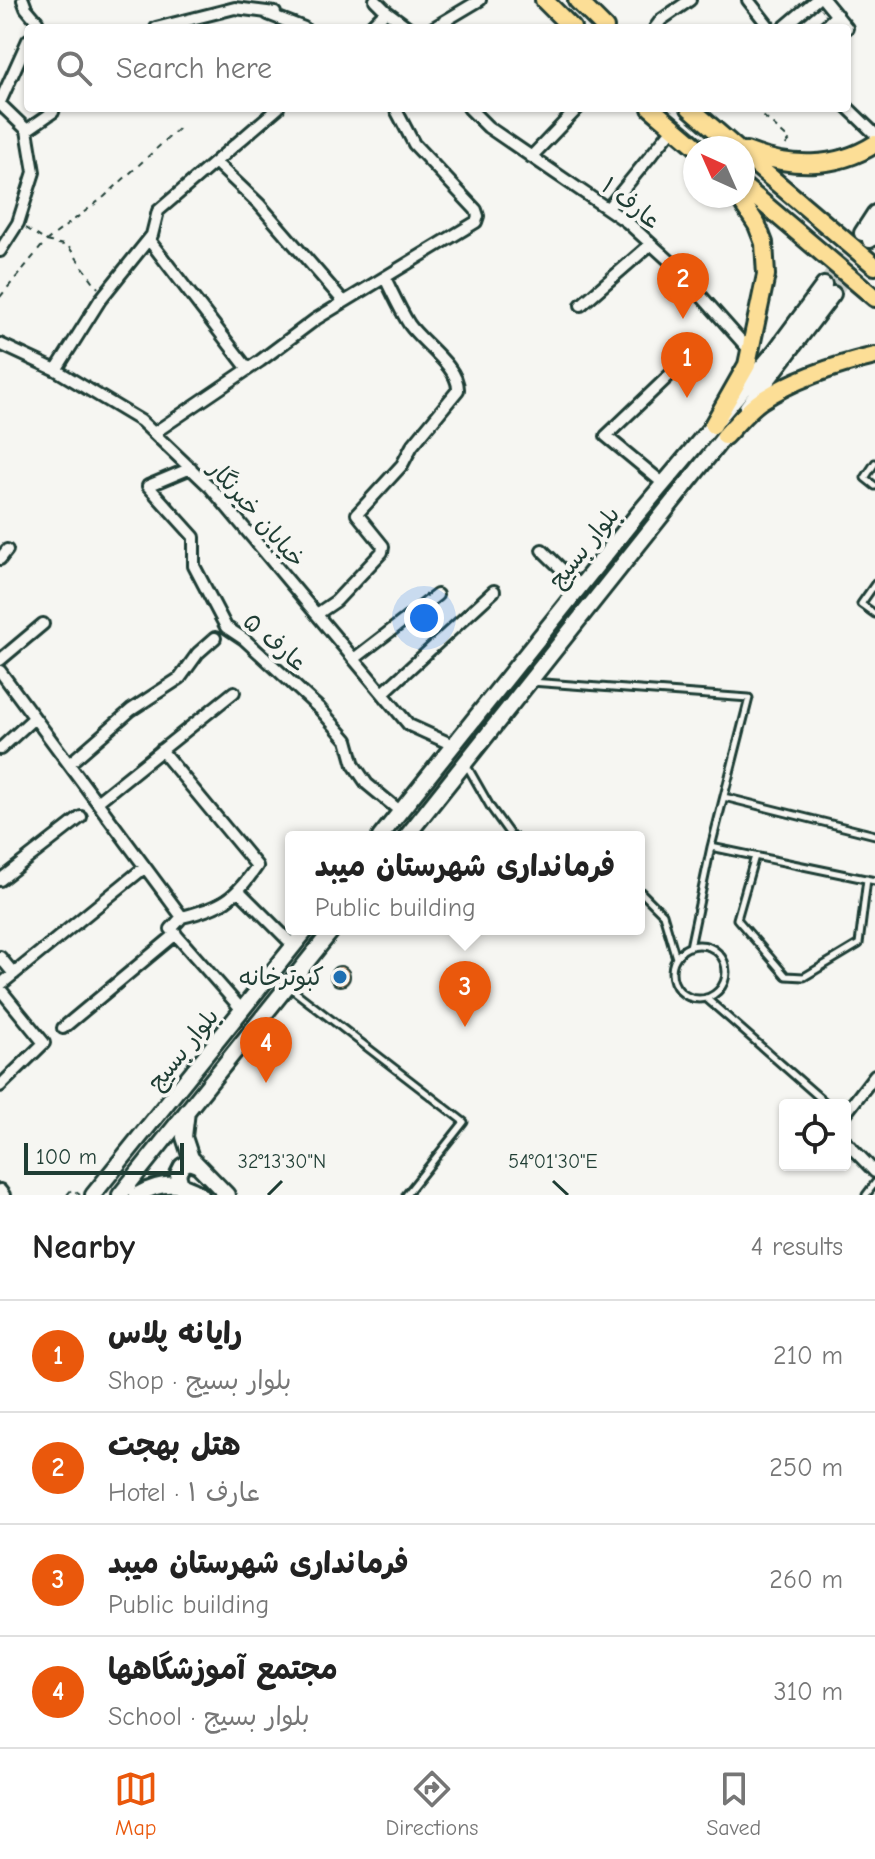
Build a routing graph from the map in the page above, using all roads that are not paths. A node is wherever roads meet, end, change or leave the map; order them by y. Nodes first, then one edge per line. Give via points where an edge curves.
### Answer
1 (23, 0) edge
2 (375, 0) edge
3 (480, 0) edge
4 (544, 0) edge
5 (577, 0) edge
6 (748, 0) edge
7 (816, 0) edge
8 (824, 0) edge
9 (686, 1) edge
10 (253, 8) junction
11 (386, 11) junction
12 (275, 13) dead end
13 (837, 15) junction
14 (36, 24) edge
15 (172, 24) edge
16 (294, 24) edge
17 (373, 24) edge
18 (404, 24) edge
19 (440, 24) edge
20 (568, 24) edge
21 (601, 24) edge
22 (658, 24) edge
23 (767, 24) edge
24 (788, 24) edge
25 (827, 24) edge
26 (844, 24) edge
27 (24, 50) edge
28 (1, 107) edge
29 (851, 111) edge
30 (53, 112) edge
31 (273, 112) edge
32 (397, 112) edge
33 (473, 112) edge
34 (574, 112) edge
35 (656, 112) edge
36 (695, 112) edge
37 (674, 127) junction
38 (27, 130) junction
39 (875, 134) edge
40 (684, 136) edge
41 (723, 136) edge
42 (875, 144) edge
43 (755, 154) edge
44 (531, 157) junction
45 (216, 163) junction
46 (755, 163) edge
47 (755, 196) edge
48 (608, 208) junction
49 (746, 208) edge
50 (875, 213) edge
51 (869, 235) tunnel mouth
52 (149, 240) junction
53 (651, 244) junction
54 (0, 251) edge
55 (875, 266) edge
56 (385, 278) junction
57 (828, 289) tunnel mouth
58 (875, 298) edge
59 (344, 302) junction
60 (581, 305) dead end
61 (0, 344) edge
62 (699, 347) dead end
63 (750, 351) junction
64 (875, 356) edge
65 (248, 369) junction
66 (56, 370) junction
67 (719, 430) junction
68 (154, 433) junction
69 (875, 463) edge
70 (191, 468) junction
71 (664, 484) junction
72 (875, 486) edge
73 (611, 549) junction
74 (542, 550) dead end
75 (627, 561) junction
76 (875, 584) edge
77 (580, 587) junction
78 (494, 591) dead end
79 (437, 595) dead end
80 (317, 614) junction
81 (875, 614) edge
82 (43, 624) dead end
83 (215, 638) dead end
84 (354, 659) junction
85 (0, 660) edge
86 (0, 671) edge
87 (531, 682) junction
88 (234, 692) dead end
89 (383, 693) junction
90 (34, 718) junction
91 (453, 745) junction
92 (0, 749) edge
93 (161, 750) junction
94 (465, 763) junction
95 (69, 764) junction
96 (724, 797) junction
97 (97, 802) junction
98 (401, 812) junction
99 (81, 817) dead end
100 (385, 831) edge
101 (411, 831) edge
102 (507, 831) edge
103 (875, 835) edge
104 (711, 847) junction
105 (755, 856) junction
106 (145, 867) junction
107 (867, 879) junction
108 (0, 880) edge
109 (875, 881) edge
110 (240, 892) junction
111 (645, 896) edge
112 (182, 917) junction
113 (174, 932) junction
114 (302, 935) edge
115 (328, 935) edge
116 (294, 946) junction
117 (690, 947) junction
118 (0, 957) edge
119 (676, 958) junction
120 (14, 974) junction
121 (288, 985) junction
122 (0, 987) edge
123 (706, 998) junction
124 (242, 1010) junction
125 (63, 1028) dead end
126 (875, 1075) edge
127 (0, 1086) edge
128 (821, 1099) edge
129 (851, 1106) edge
130 (188, 1108) junction
131 (851, 1147) edge
132 (197, 1165) junction
133 (875, 1172) edge
134 (875, 1183) edge
135 (181, 1185) junction
136 (0, 1190) edge
137 (4, 1195) edge
138 (93, 1195) edge
139 (120, 1195) edge
140 (137, 1195) edge
141 (201, 1195) edge
142 (227, 1195) edge
143 (406, 1195) edge
144 (866, 1195) edge

1 - 14 street
2 - 11 street
3 - 19 street
4 - 20 main road
5 - 21 main road
6 - 23 street
7 - 24 street
8 - 13 street
9 - 22 street
10 - 12 street
10 - 15 street
10 - 16 street
11 - 17 street
11 - 18 street
13 - 25 street
13 - 26 street
27 - 28 street
28 - 38 street
29 - 39 street
30 - 38 street
31 - 45 street
32 - 56 street via 414,144 478,216
33 - 44 street, عارف ۱
34 - 44 street
35 - 37 main road
36 - 41 main road
37 - 40 main road
37 - 48 street
38 - 54 street via 34,172 18,223
42 - 43 main road via 821,164
44 - 48 street, عارف ۱
45 - 52 street via 158,211
45 - 59 street
46 - 55 main road
47 - 58 main road
48 - 53 street, عارف ۱
49 - 63 main road via 764,243 766,275
50 - 51 main road
52 - 65 street
52 - 66 street via 103,296
53 - 60 street
53 - 63 street, عارف ۱
56 - 59 street
56 - 80 street via 417,336 456,378 458,390 357,514 383,546 382,552
57 - 67 main road, بلوار بسیج via 775,351
59 - 65 street
61 - 66 street, خیابان خبرنگار
62 - 71 street via 606,436
63 - 67 main road
64 - 67 main road via 795,382
65 - 68 street
66 - 68 street, خیابان خبرنگار
67 - 71 main road, بلوار بسیج
67 - 75 main road, بلوار بسیج
68 - 70 street, خیابان خبرنگار
69 - 72 lane via 865,478
70 - 80 street, خیابان خبرنگار
70 - 98 street, عارف ۵ via 148,486 194,537 194,566 226,627 320,709 347,740 367,784
71 - 73 main road, بلوار بسیج
73 - 75 main road
73 - 77 main road, بلوار بسیج
74 - 77 street
75 - 87 main road, بلوار بسیج
76 - 81 lane via 861,604
77 - 91 main road, بلوار بسیج
78 - 89 street
79 - 84 street
80 - 84 street, خیابان خبرنگار
82 - 85 street
83 - 95 street via 180,678 131,710
84 - 89 street, خیابان خبرنگار
86 - 90 street
87 - 94 main road, بلوار بسیج
87 - 96 lane via 749,698
88 - 93 street
89 - 91 street, خیابان خبرنگار via 409,725
90 - 92 street
90 - 95 street
91 - 98 main road, بلوار بسیج
93 - 97 street
93 - 110 street via 257,866
94 - 101 main road, بلوار بسیج
94 - 102 lane
95 - 97 street
96 - 103 lane
96 - 104 lane
97 - 106 street
98 - 100 main road, بلوار بسیج
99 - 108 street
104 - 105 lane
104 - 117 lane
105 - 107 lane
105 - 107 lane via 737,919 786,976 804,977 859,944
106 - 112 street
106 - 120 street
107 - 109 lane
110 - 112 street via 211,909
110 - 116 street
111 - 119 lane via 663,914
112 - 113 street
113 - 124 street
113 - 125 street
114 - 116 main road, بلوار بسیج
115 - 121 main road, بلوار بسیج
116 - 124 main road, بلوار بسیج
117 - 119 lane
117 - 123 lane via 716,951 726,967 723,985
118 - 120 street
119 - 123 lane via 672,975 679,990 694,999
120 - 122 street
121 - 130 main road, بلوار بسیج
121 - 143 lane via 464,1122
122 - 127 street via 44,1043
123 - 128 lane
124 - 138 main road, بلوار بسیج
126 - 129 street
130 - 132 main road via 184,1137
130 - 139 main road, بلوار بسیج
131 - 133 street
132 - 135 main road via 182,1166
132 - 142 main road
134 - 144 lane
135 - 140 main road via 167,1184
135 - 141 main road
136 - 137 street

